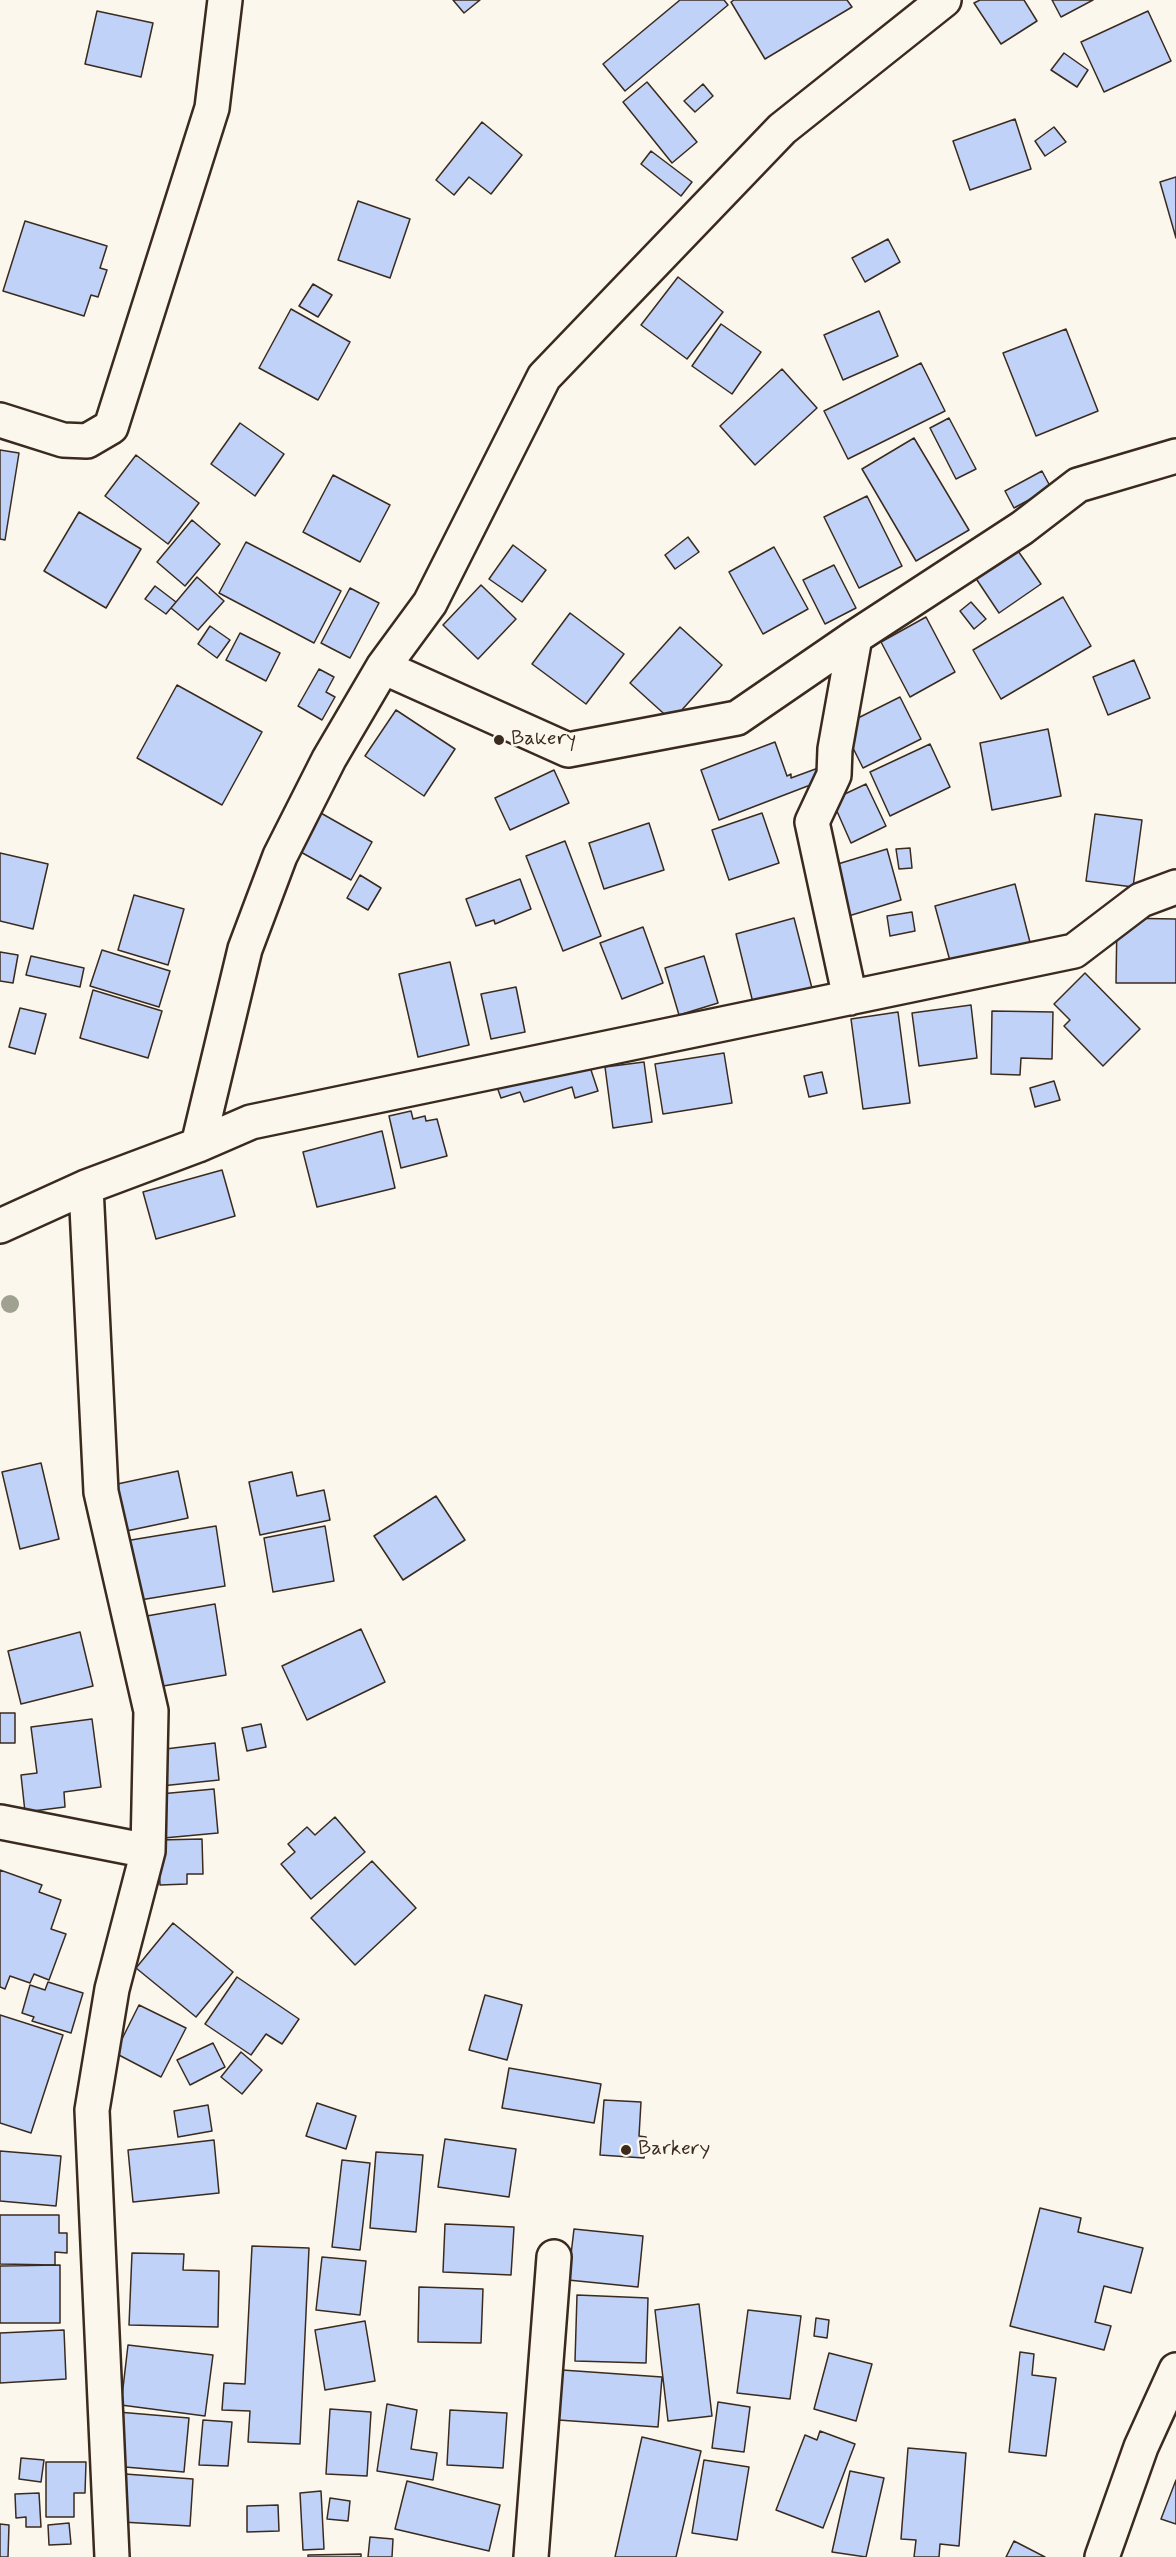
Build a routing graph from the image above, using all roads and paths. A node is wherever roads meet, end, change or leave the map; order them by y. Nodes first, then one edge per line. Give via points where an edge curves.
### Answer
1 (225, 0) edge
2 (944, 0) edge
3 (0, 420) edge
4 (1176, 456) edge
5 (855, 637) junction
6 (383, 667) junction
7 (1176, 887) edge
8 (850, 998) junction
9 (198, 1145) junction
10 (86, 1187) junction
11 (0, 1226) edge
12 (0, 1822) edge
13 (148, 1851) junction
14 (554, 2257) dead end
15 (1176, 2370) edge
16 (112, 2557) edge
17 (531, 2557) edge
18 (1102, 2557) edge

1 - 3 street via 212,108 111,427 87,441 63,440
2 - 6 street via 782,129 544,377 430,603
4 - 5 street via 1078,485 1022,528
5 - 6 street via 737,718 568,750
5 - 8 street via 834,775 812,822
6 - 9 street via 329,759 280,856 245,949
7 - 8 street via 1141,900 1074,951
8 - 9 street via 251,1122
9 - 10 street
10 - 11 street
10 - 13 street via 101,1492 151,1712
12 - 13 street
13 - 16 street via 112,1989 92,2110
14 - 17 street
15 - 18 street via 1141,2447

